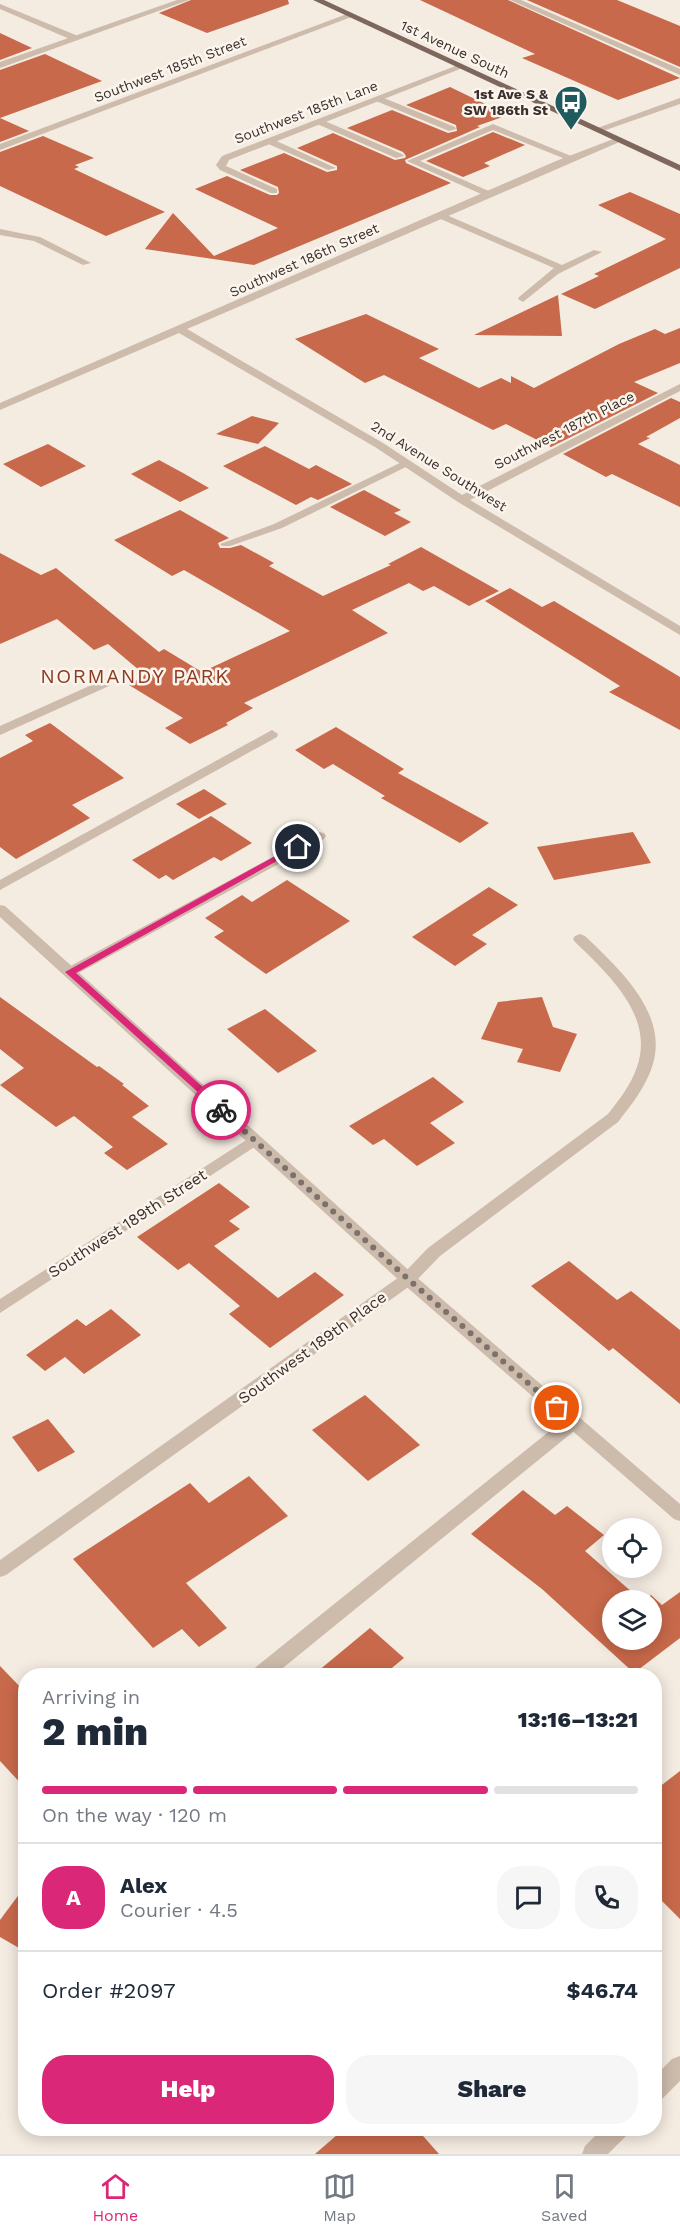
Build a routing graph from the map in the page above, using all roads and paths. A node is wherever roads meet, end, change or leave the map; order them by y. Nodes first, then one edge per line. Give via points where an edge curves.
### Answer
1 (184, 0) edge
2 (317, 0) edge
3 (514, 0) edge
4 (0, 6) edge
5 (350, 15) junction
6 (75, 38) junction
7 (0, 65) edge
8 (461, 67) junction
9 (680, 72) edge
10 (378, 99) junction
11 (680, 101) edge
12 (320, 122) junction
13 (452, 129) dead end
14 (597, 130) junction
15 (619, 140) junction
16 (269, 141) junction
17 (0, 147) edge
18 (399, 156) dead end
19 (571, 158) junction
20 (331, 168) dead end
21 (680, 168) edge
22 (274, 191) dead end
23 (488, 194) junction
24 (439, 215) junction
25 (1, 234) edge
26 (597, 252) dead end
27 (86, 262) dead end
28 (561, 268) junction
29 (523, 299) dead end
30 (180, 330) junction
31 (680, 387) edge
32 (0, 407) edge
33 (406, 463) junction
34 (462, 500) junction
35 (226, 544) dead end
36 (680, 632) edge
37 (105, 683) dead end
38 (0, 731) edge
39 (272, 734) dead end
40 (319, 836) dead end
41 (0, 886) edge
42 (0, 909) edge
43 (580, 939) dead end
44 (70, 972) junction
45 (255, 1140) junction
46 (408, 1279) junction
47 (0, 1307) edge
48 (573, 1422) junction
49 (680, 1515) edge
50 (0, 1570) edge
51 (269, 1668) edge
52 (680, 2066) edge
53 (662, 2084) edge
54 (610, 2136) edge
55 (593, 2154) edge

1 - 6 street
2 - 5 main road, 1st Avenue South
3 - 9 street
4 - 6 street
5 - 8 main road, 1st Avenue South
5 - 17 street, Southwest 185th Street
6 - 7 street
8 - 10 street, Southwest 185th Lane
8 - 14 main road, 1st Avenue South
10 - 12 street, Southwest 185th Lane
10 - 13 street
11 - 14 street
12 - 16 street, Southwest 185th Lane
12 - 18 street
14 - 15 main road, 1st Avenue South
15 - 19 street, Southwest 186th Street
15 - 21 main road, 1st Avenue South
16 - 20 street
16 - 22 street, Southwest 185th Lane via 225,158 220,165
19 - 23 street, Southwest 186th Street
19 - 23 street via 494,127 412,161
23 - 24 street, Southwest 186th Street
24 - 28 street
24 - 30 street, Southwest 186th Street
25 - 27 street via 37,239
26 - 28 street
28 - 29 street
30 - 32 street, Southwest 186th Street
30 - 33 street, 2nd Avenue Southwest
31 - 34 street, Southwest 187th Place
33 - 34 street, 2nd Avenue Southwest
33 - 35 street via 278,526
34 - 36 street, 2nd Avenue Southwest
37 - 38 street
39 - 41 street
40 - 44 street
42 - 44 street
43 - 46 street, Southwest 189th Place via 624,980 642,1003 652,1026 654,1055 645,1080 613,1118 442,1245
44 - 45 street
45 - 46 street
45 - 47 street, Southwest 189th Street
46 - 48 street
46 - 50 street, Southwest 189th Place
48 - 49 street
48 - 51 street
52 - 53 street
54 - 55 street

